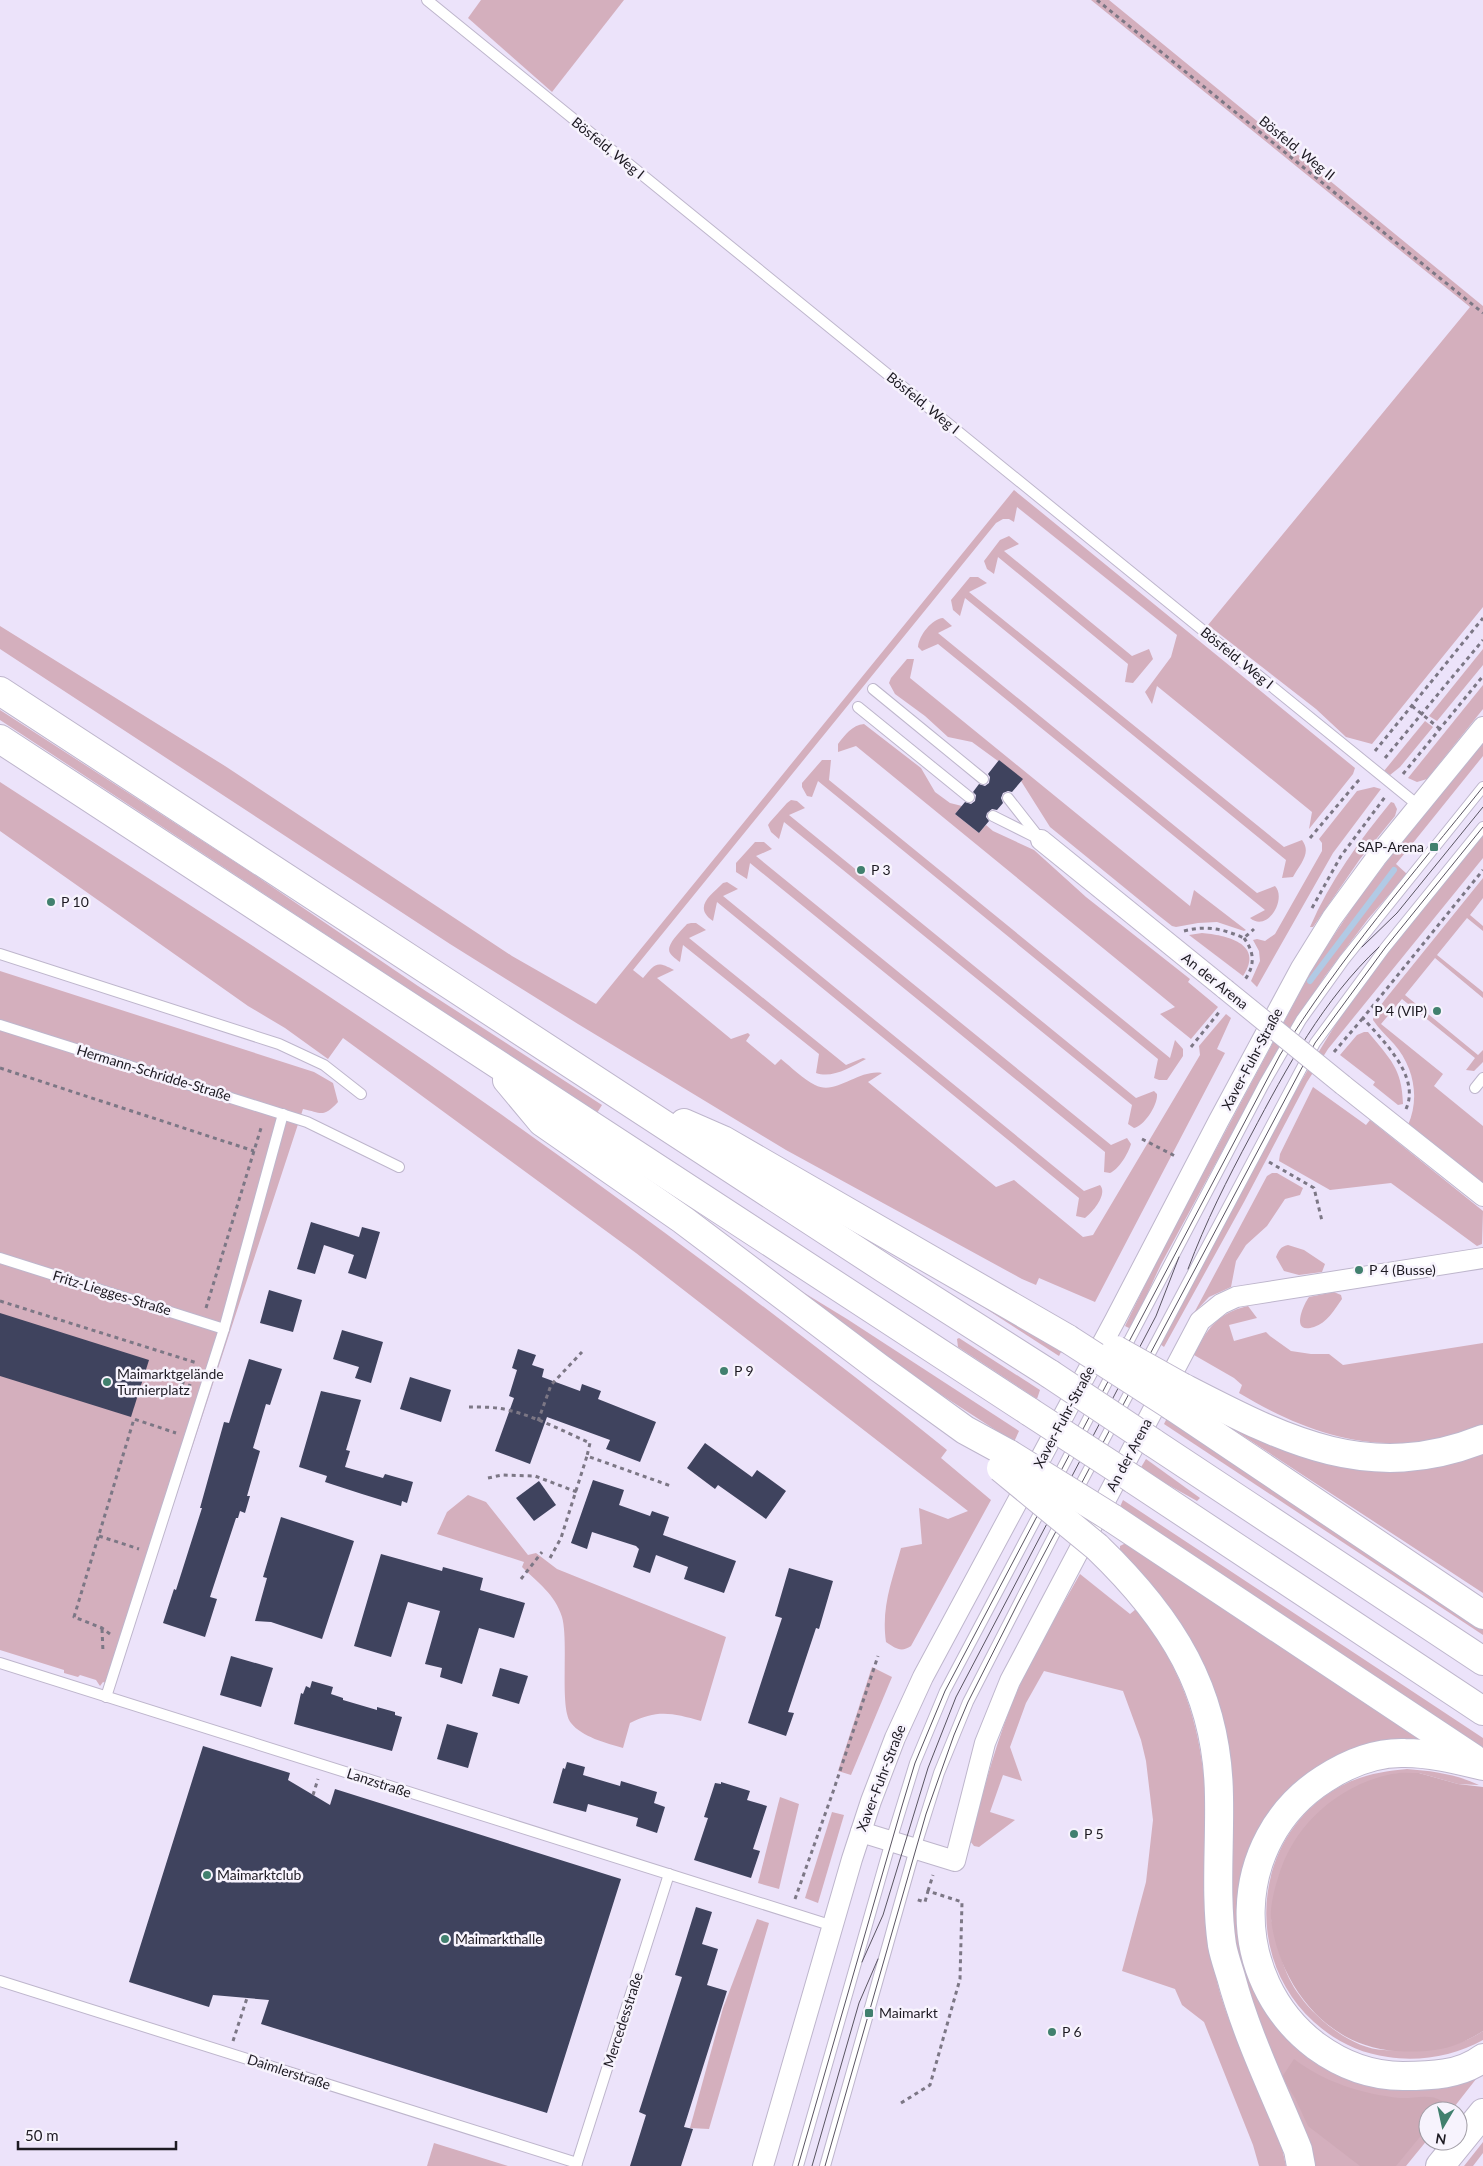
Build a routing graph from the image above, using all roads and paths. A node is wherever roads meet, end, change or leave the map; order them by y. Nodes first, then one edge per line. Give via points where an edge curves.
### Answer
1 (427, 0) edge
2 (1096, 0) edge
3 (1483, 313) edge
4 (1483, 618) edge
5 (1483, 640) edge
6 (1483, 676) edge
7 (873, 689) dead end
8 (0, 691) edge
9 (1412, 706) junction
10 (858, 707) dead end
11 (1422, 714) junction
12 (1483, 727) edge
13 (1440, 729) junction
14 (0, 739) edge
15 (1366, 763) junction
16 (1375, 771) junction
17 (983, 779) dead end
18 (1393, 786) junction
19 (1483, 787) edge
20 (969, 797) dead end
21 (1008, 798) dead end
22 (1419, 806) junction
23 (993, 816) dead end
24 (1483, 827) edge
25 (1310, 838) dead end
26 (1041, 840) junction
27 (1483, 870) edge
28 (1192, 929) dead end
29 (1254, 930) dead end
30 (0, 954) edge
31 (0, 1025) edge
32 (488, 1058) junction
33 (0, 1068) edge
34 (1483, 1078) edge
35 (1475, 1088) dead end
36 (361, 1094) dead end
37 (622, 1098) junction
38 (1408, 1104) dead end
39 (267, 1109) junction
40 (283, 1114) junction
41 (1142, 1139) dead end
42 (254, 1151) junction
43 (1178, 1157) dead end
44 (1270, 1162) dead end
45 (399, 1166) dead end
46 (1483, 1196) edge
47 (1322, 1222) dead end
48 (0, 1258) edge
49 (1483, 1258) edge
50 (0, 1301) edge
51 (204, 1315) dead end
52 (224, 1329) junction
53 (582, 1352) dead end
54 (212, 1368) junction
55 (158, 1374) dead end
56 (204, 1390) junction
57 (1177, 1396) junction
58 (469, 1407) dead end
59 (538, 1421) junction
60 (189, 1437) junction
61 (1483, 1439) edge
62 (587, 1456) junction
63 (1005, 1461) junction
64 (488, 1478) dead end
65 (670, 1486) dead end
66 (577, 1492) junction
67 (99, 1536) junction
68 (542, 1552) dead end
69 (152, 1553) junction
70 (550, 1558) dead end
71 (521, 1579) dead end
72 (1483, 1615) edge
73 (123, 1643) junction
74 (878, 1656) dead end
75 (1483, 1661) edge
76 (0, 1663) edge
77 (106, 1697) junction
78 (1483, 1711) edge
79 (1483, 1766) edge
80 (860, 1832) junction
81 (891, 1841) junction
82 (915, 1849) junction
83 (669, 1874) junction
84 (902, 1894) junction
85 (791, 1913) junction
86 (833, 1926) junction
87 (0, 1981) edge
88 (247, 1998) dead end
89 (229, 2053) junction
90 (1483, 2058) edge
91 (901, 2103) dead end
92 (1483, 2113) edge
93 (577, 2165) edge
94 (764, 2166) edge
95 (798, 2166) edge
96 (825, 2166) edge
97 (1301, 2166) edge
98 (1440, 2166) edge

1 - 15 lane, Bösfeld, Weg I
2 - 3 path, Bösfeld, Weg II
4 - 9 path
5 - 11 path
6 - 13 path
7 - 17 lane
8 - 37 highway
9 - 11 path
9 - 15 path
10 - 20 lane
11 - 13 path
11 - 16 path
12 - 22 street, Xaver-Fuhr-Straße
13 - 18 path
14 - 32 highway
15 - 16 lane, Bösfeld, Weg I
16 - 18 lane, Bösfeld, Weg I
16 - 25 path via 1358,781
18 - 22 lane, Bösfeld, Weg I
19 - 81 lane via 1344,960 1280,1055 945,1691 915,1764
21 - 26 lane, An der Arena
22 - 80 street, Xaver-Fuhr-Straße via 1332,918 1301,968 923,1677 895,1738
23 - 26 lane, An der Arena
24 - 82 lane via 1379,956 1315,1043 968,1702 939,1773
26 - 46 street, An der Arena, bridge
27 - 38 path via 1363,1018 1404,1071
28 - 29 path via 1208,927 1244,938
30 - 36 lane via 279,1044 324,1065
31 - 39 lane, Hermann-Schridde-Straße
32 - 63 highway via 542,1122 684,1220
32 - 78 highway, bridge
33 - 42 path
34 - 35 lane
37 - 57 highway, bridge via 723,1140 905,1245 952,1258
37 - 75 highway, bridge via 1050,1374
39 - 40 lane, Hermann-Schridde-Straße
39 - 42 path
40 - 45 lane, Hermann-Schridde-Straße via 307,1122
40 - 52 lane
41 - 43 path
42 - 51 path
44 - 47 path via 1314,1188
48 - 52 lane, Fritz-Liegges-Straße
49 - 82 street, An der Arena via 1236,1297 1200,1321 1010,1681 985,1743 955,1861
50 - 54 path
52 - 54 lane
53 - 59 path via 551,1384
54 - 56 lane
55 - 56 path
56 - 60 lane
57 - 61 highway via 1278,1435 1348,1454 1411,1458 1444,1452
57 - 72 highway
58 - 59 path via 498,1408
59 - 62 path via 590,1444
60 - 67 path via 134,1419
60 - 69 lane
62 - 65 path
62 - 66 path
63 - 79 highway, bridge via 1112,1518
63 - 97 highway, bridge via 1145,1596 1176,1639 1190,1666 1214,1744 1218,1772 1218,1898 1222,1946 1237,1999 1298,2150
64 - 66 path via 535,1476
66 - 70 path via 561,1538
67 - 69 path
67 - 73 path via 74,1617 102,1628
68 - 71 path
69 - 73 lane
73 - 77 lane
74 - 85 path
76 - 77 lane, Lanzstraße
77 - 83 lane, Lanzstraße
79 - 90 highway via 1454,1758 1404,1752 1345,1765 1312,1787 1286,1812 1263,1849 1251,1892 1250,1926 1256,1959 1272,1998 1299,2033 1331,2057 1357,2069 1391,2076 1426,2076 1454,2071
80 - 81 street
80 - 86 street, Xaver-Fuhr-Straße
81 - 82 street
81 - 95 lane
82 - 84 lane
83 - 85 lane, Lanzstraße
83 - 93 lane, Mercedesstraße
84 - 91 path via 925,1902 928,1891 962,1902 962,1952 960,1979 930,2085
84 - 96 lane
85 - 86 lane, Lanzstraße
86 - 94 street, Xaver-Fuhr-Straße
87 - 89 lane, Daimlerstraße
88 - 89 path
89 - 93 lane, Daimlerstraße
92 - 98 highway

